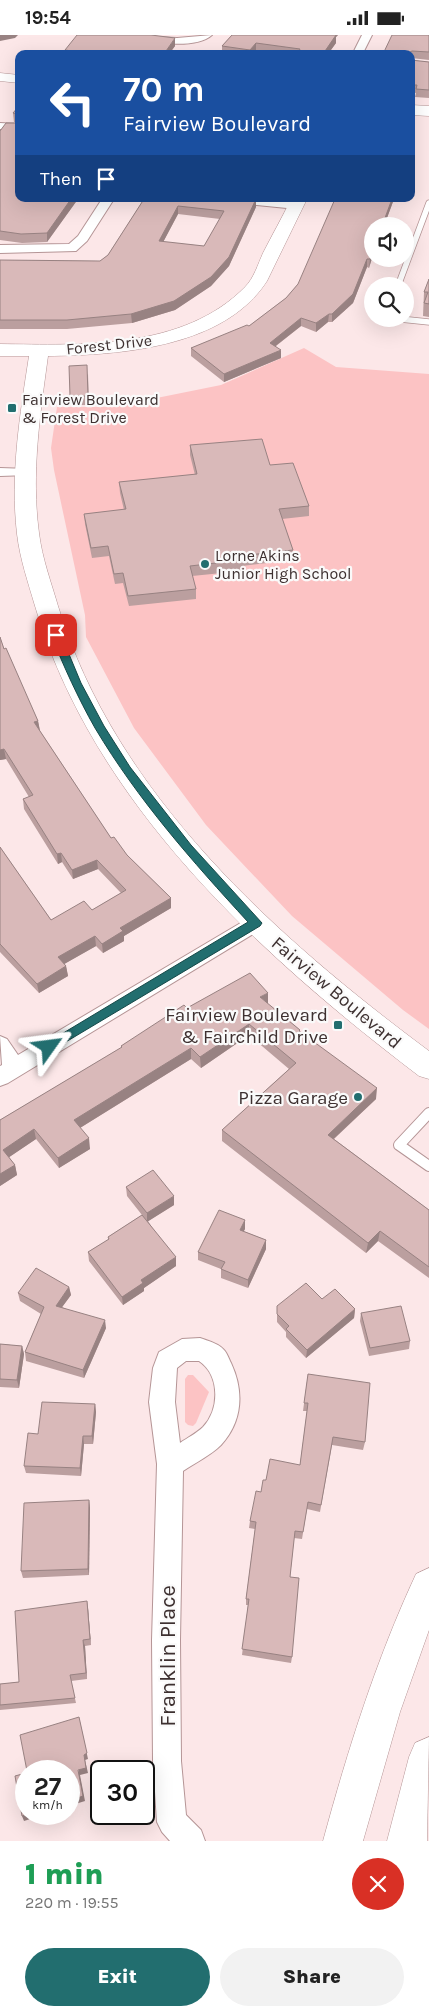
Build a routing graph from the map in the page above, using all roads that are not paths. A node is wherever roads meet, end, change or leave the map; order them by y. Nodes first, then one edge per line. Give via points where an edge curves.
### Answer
1 (125, 35) edge
2 (207, 35) edge
3 (367, 35) edge
4 (360, 50) edge
5 (0, 67) edge
6 (15, 69) edge
7 (0, 77) edge
8 (15, 79) edge
9 (415, 110) edge
10 (429, 111) edge
11 (415, 121) edge
12 (429, 122) edge
13 (0, 126) edge
14 (15, 127) edge
15 (106, 202) edge
16 (298, 202) edge
17 (429, 203) edge
18 (420, 228) junction
19 (429, 229) edge
20 (0, 249) edge
21 (401, 277) edge
22 (414, 320) edge
23 (429, 322) edge
24 (0, 350) edge
25 (39, 351) junction
26 (0, 472) edge
27 (24, 472) junction
28 (256, 923) junction
29 (0, 1045) edge
30 (429, 1067) edge
31 (8, 1072) edge
32 (429, 1113) edge
33 (429, 1166) edge
34 (170, 1464) dead end
35 (429, 1587) edge
36 (429, 1757) edge
37 (190, 1841) edge
38 (343, 1841) edge
39 (407, 1841) edge

1 - 2 street via 179,40
3 - 4 street
5 - 6 street
7 - 8 street
9 - 10 street
11 - 12 street
13 - 14 street
15 - 20 street via 83,238 72,248
16 - 25 street, Forest Drive via 259,281 245,297 218,316 178,333 139,343 97,349
17 - 18 lane
18 - 19 lane
18 - 21 lane
22 - 23 lane
24 - 25 street, Forest Drive
25 - 27 street, Fairview Boulevard
26 - 27 street
27 - 28 street, Fairview Boulevard via 28,532 36,576 59,646 76,683 100,727 151,803 187,848
28 - 30 street, Fairview Boulevard via 358,1013
28 - 31 street
29 - 31 street
32 - 33 lane via 399,1145
34 - 37 street, Franklin Place via 167,1761 172,1822
35 - 38 street via 390,1679
36 - 39 street

